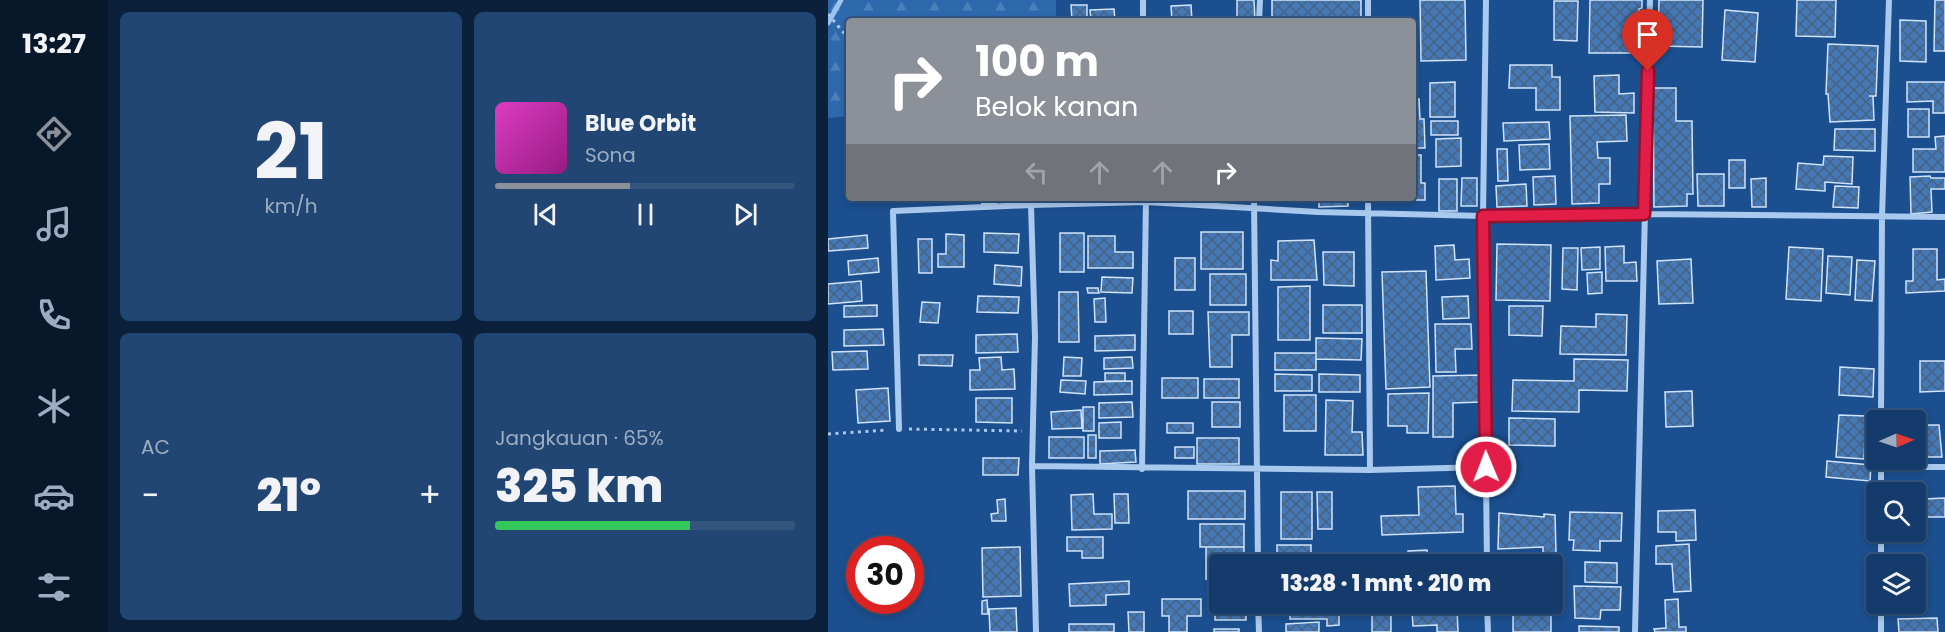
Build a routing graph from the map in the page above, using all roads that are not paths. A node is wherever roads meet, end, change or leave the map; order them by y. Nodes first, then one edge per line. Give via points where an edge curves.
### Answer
1 (1143, 0) edge
2 (1260, 0) edge
3 (1368, 0) edge
4 (1486, 0) edge
5 (1650, 0) edge
6 (1889, 0) edge
7 (1143, 18) edge
8 (1260, 18) edge
9 (1368, 18) edge
10 (1123, 201) edge
11 (1146, 201) edge
12 (1160, 201) edge
13 (1254, 201) edge
14 (1368, 201) edge
15 (1031, 205) junction
16 (1254, 208) junction
17 (1368, 213) junction
18 (1644, 214) junction
19 (1483, 216) junction
20 (1945, 217) edge
21 (1882, 218) junction
22 (1881, 410) edge
23 (899, 429) road end
24 (1032, 466) junction
25 (1486, 467) junction
26 (1926, 467) edge
27 (1945, 467) edge
28 (1142, 469) junction
29 (1256, 469) junction
30 (1370, 470) junction
31 (1258, 554) edge
32 (1487, 554) edge
33 (1258, 614) edge
34 (1487, 614) edge
35 (1881, 614) edge
36 (1036, 632) edge
37 (1259, 632) edge
38 (1488, 632) edge
39 (1635, 632) edge
40 (1881, 632) edge

1 - 7 street
2 - 8 street
3 - 9 street
4 - 19 street
5 - 18 street
6 - 21 street
10 - 15 street
11 - 28 street
12 - 16 street
13 - 16 street
14 - 17 street
15 - 23 street via 893,211
15 - 24 street via 1035,337
16 - 17 street
16 - 29 street
17 - 19 street
17 - 30 street
18 - 19 street
18 - 21 street
18 - 39 street
19 - 25 street
20 - 21 street
21 - 22 street
24 - 28 street
24 - 36 street
25 - 30 street
25 - 32 street
26 - 27 street
28 - 29 street
29 - 30 street
29 - 31 street
33 - 37 street
34 - 38 street
35 - 40 street

